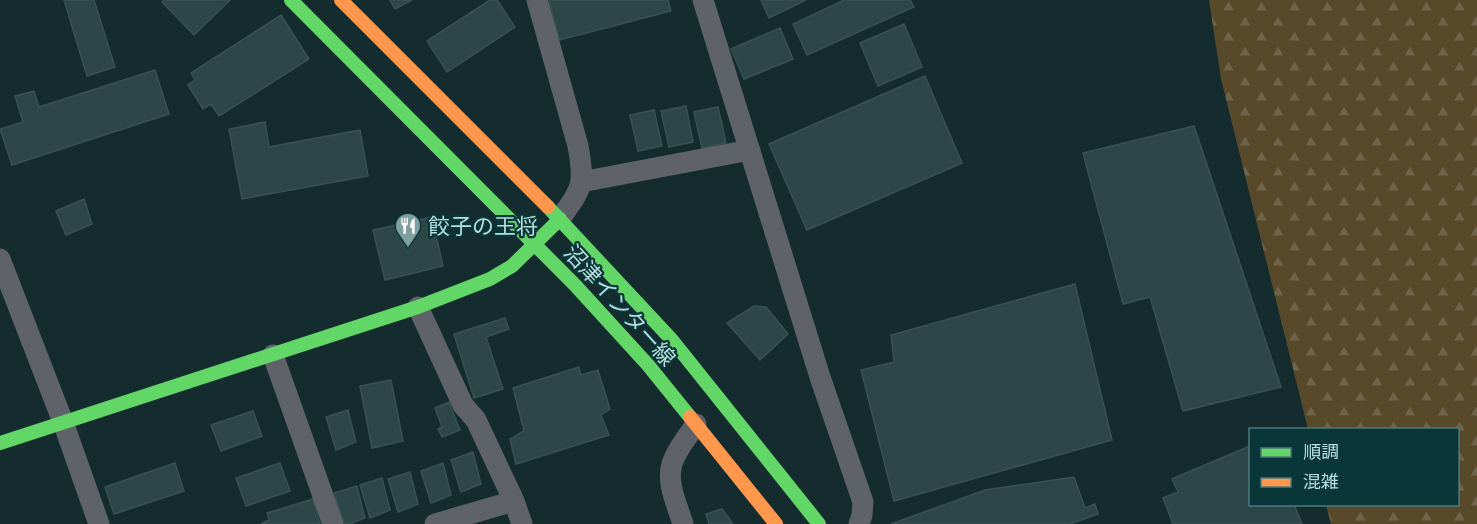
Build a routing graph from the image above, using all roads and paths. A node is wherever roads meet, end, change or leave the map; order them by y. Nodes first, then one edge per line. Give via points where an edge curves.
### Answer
1 (291, 0) edge
2 (342, 0) edge
3 (537, 0) edge
4 (703, 0) edge
5 (750, 150) junction
6 (581, 182) junction
7 (560, 219) junction
8 (535, 245) junction
9 (1, 264) edge
10 (418, 307) junction
11 (273, 355) junction
12 (63, 422) junction
13 (696, 424) junction
14 (0, 443) edge
15 (514, 501) junction
16 (99, 524) edge
17 (333, 524) edge
18 (435, 524) edge
19 (522, 524) edge
20 (683, 524) edge
21 (776, 524) edge
22 (819, 524) edge
23 (859, 524) edge

1 - 8 main road, 沼津インター線
2 - 7 main road, 沼津インター線
3 - 6 street via 578,146
4 - 5 street
5 - 6 street
5 - 23 street via 863,502
6 - 7 street via 579,192
7 - 8 main road
7 - 22 main road, 沼津インター線 via 650,316
8 - 10 main road via 490,279
8 - 13 main road, 沼津インター線 via 633,349
9 - 12 street
10 - 11 main road
10 - 15 street via 463,405 476,420
11 - 12 main road
11 - 17 street
12 - 14 main road
12 - 16 street
13 - 20 street via 671,466 672,488
13 - 21 main road, 沼津インター線
15 - 18 street
15 - 19 street

